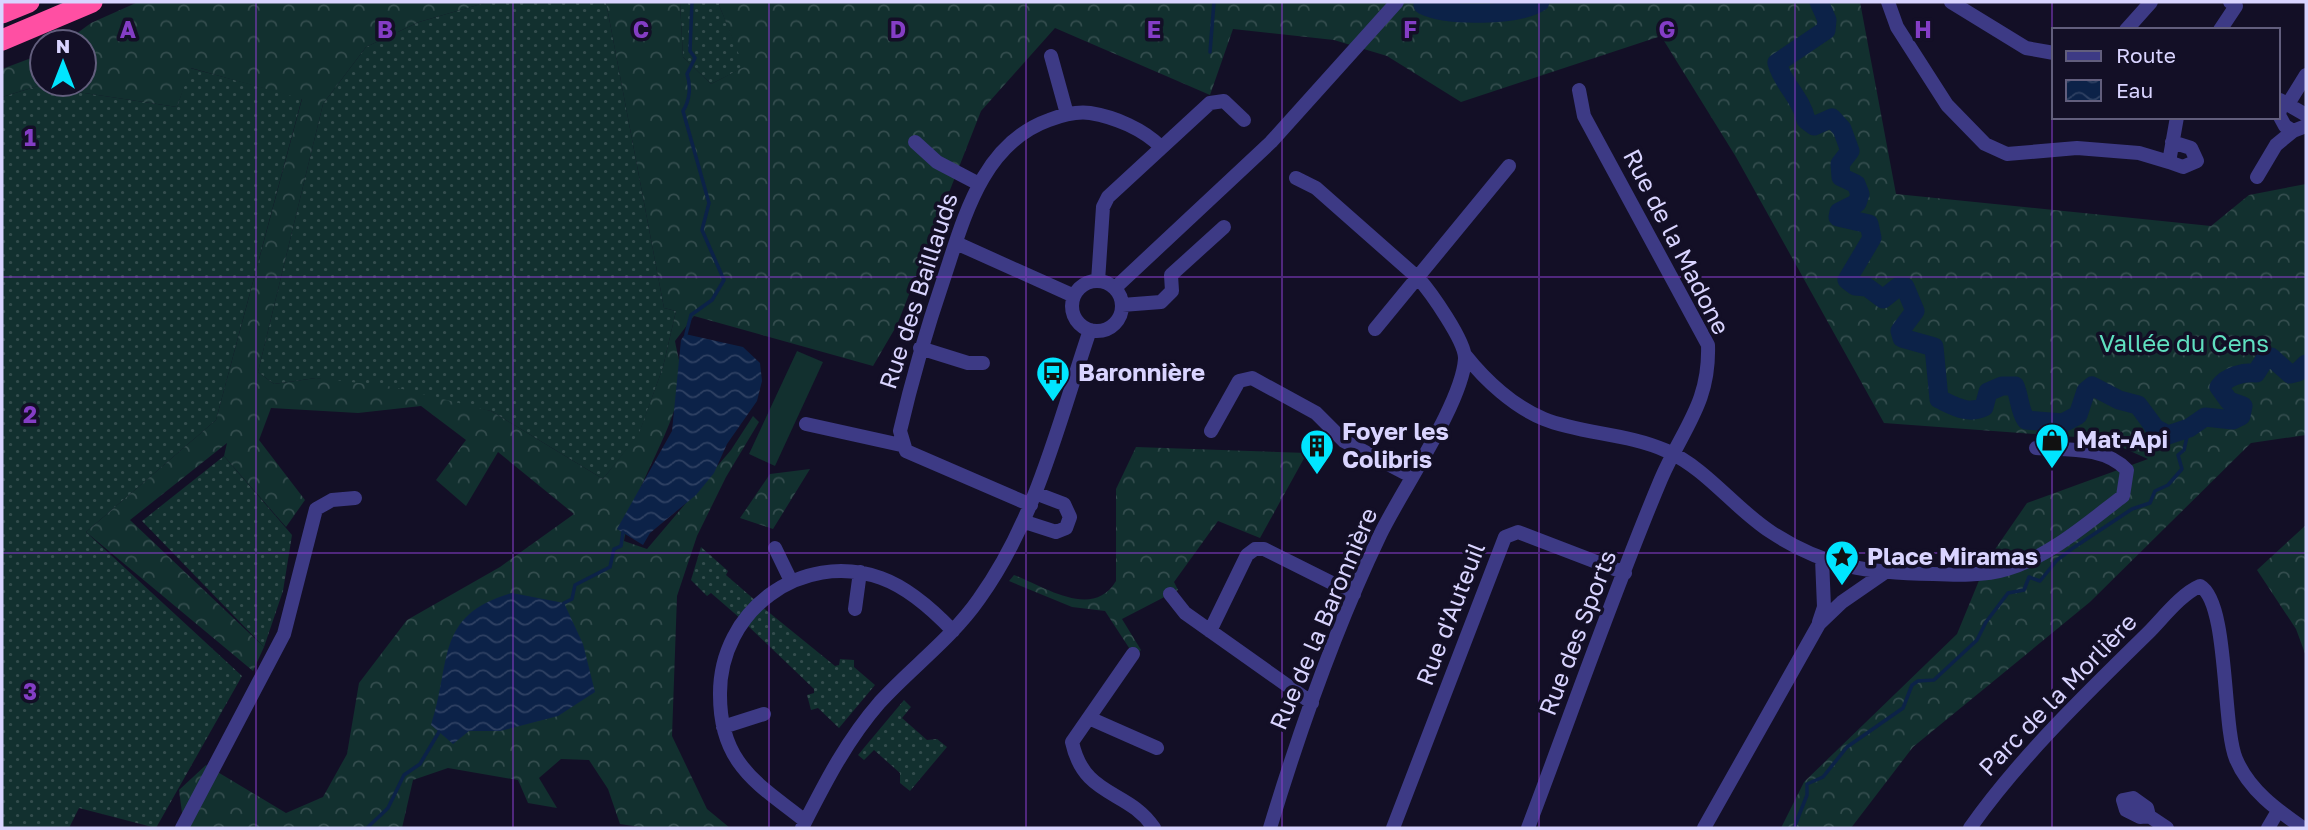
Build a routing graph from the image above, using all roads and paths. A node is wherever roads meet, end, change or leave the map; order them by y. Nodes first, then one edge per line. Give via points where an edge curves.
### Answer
1 (29, 2) edge
2 (92, 2) edge
3 (1397, 2) edge
4 (1888, 2) edge
5 (1951, 2) edge
6 (2151, 2) edge
7 (2233, 4) edge
8 (2, 13) edge
9 (2128, 28) edge
10 (2221, 28) edge
11 (2, 40) edge
12 (2052, 53) edge
13 (1051, 56) dead end
14 (2306, 75) edge
15 (1579, 90) dead end
16 (2283, 102) edge
17 (1068, 114) junction
18 (2306, 114) edge
19 (2177, 119) edge
20 (1244, 120) dead end
21 (2300, 128) edge
22 (915, 142) dead end
23 (2172, 142) junction
24 (1161, 147) junction
25 (2169, 162) junction
26 (1509, 166) dead end
27 (2257, 177) dead end
28 (1296, 178) dead end
29 (979, 184) junction
30 (1224, 227) dead end
31 (956, 243) junction
32 (1418, 278) junction
33 (1098, 281) junction
34 (1115, 288) junction
35 (1074, 296) junction
36 (1122, 305) junction
37 (1375, 329) dead end
38 (1090, 330) junction
39 (920, 348) junction
40 (1466, 356) junction
41 (983, 363) dead end
42 (806, 424) dead end
43 (1210, 431) dead end
44 (901, 445) junction
45 (2036, 449) dead end
46 (1673, 454) junction
47 (1411, 476) junction
48 (355, 498) dead end
49 (1033, 499) junction
50 (1025, 522) junction
51 (775, 548) dead end
52 (1822, 559) junction
53 (860, 572) junction
54 (1625, 573) junction
55 (1884, 573) junction
56 (791, 581) junction
57 (1170, 594) dead end
58 (1354, 594) junction
59 (855, 609) dead end
60 (1819, 624) junction
61 (953, 631) junction
62 (1210, 631) junction
63 (1133, 654) dead end
64 (1312, 703) junction
65 (764, 714) dead end
66 (1089, 718) junction
67 (723, 727) junction
68 (1157, 748) dead end
69 (2278, 811) junction
70 (2149, 816) dead end
71 (803, 825) edge
72 (182, 828) edge
73 (1154, 828) edge
74 (1270, 828) edge
75 (1393, 828) edge
76 (1528, 828) edge
77 (1704, 828) edge
78 (1970, 828) edge
79 (2167, 828) edge
80 (2268, 828) edge
81 (2303, 828) edge

1 - 8 highway
2 - 11 highway
3 - 34 street via 1271,142
4 - 25 street via 1890,15 1947,105 1985,144 2007,154 2077,148 2139,153
5 - 12 street via 2026,48
6 - 9 street
7 - 10 street
13 - 17 street
14 - 16 street
15 - 46 street, Rue de la Madone via 1584,116 1708,345 1709,374 1697,411
16 - 18 street
16 - 21 street via 2281,121
17 - 24 street, Rue des Baillauds via 1082,112 1116,120 1152,137
17 - 29 street, Rue des Baillauds via 1037,124 1017,138
19 - 23 street
20 - 24 street via 1224,101 1217,101
21 - 27 street via 2276,145
22 - 29 street via 937,162
23 - 25 street
23 - 25 street via 2191,148 2197,161 2183,167
24 - 33 street via 1103,207
26 - 32 street
28 - 32 street via 1316,188
29 - 31 street, Rue des Baillauds
30 - 36 street via 1171,275 1172,291 1161,302
31 - 35 street
31 - 39 street, Rue des Baillauds
32 - 37 street
32 - 40 street
33 - 34 street
33 - 35 street via 1082,285
34 - 36 street
35 - 38 street via 1074,316
36 - 38 street via 1111,327
38 - 49 street
39 - 41 street
39 - 44 street, Rue des Baillauds via 900,431
40 - 46 street via 1524,408 1545,419 1649,443
40 - 47 street, Rue de la Baronnière via 1462,377
42 - 44 street
43 - 47 street via 1239,381 1252,378 1317,413 1344,441
44 - 49 street via 906,452
45 - 55 street via 2095,452 2117,460 2127,470 2123,496 2034,558 2006,570 1956,575
46 - 52 street via 1768,530
46 - 54 street, Rue des Sports
47 - 58 street, Rue de la Baronnière
48 - 72 street via 332,500 316,509 284,634
49 - 50 street
49 - 50 street via 1064,504 1068,524 1056,532
50 - 61 street via 979,599
51 - 56 street
52 - 55 street
52 - 60 street via 1824,607
53 - 56 street via 825,571
53 - 59 street
53 - 61 street via 907,591
54 - 75 street, Rue d'Auteuil via 1518,532 1505,537
54 - 76 street, Rue des Sports
55 - 60 street
56 - 67 street via 760,601 731,640 720,679
57 - 62 street via 1185,613
58 - 62 street via 1264,549 1255,549 1247,555
58 - 64 street, Rue de la Baronnière
60 - 77 street
61 - 71 street via 881,701 851,738
62 - 64 street
63 - 66 street
64 - 74 street, Rue de la Baronnière
65 - 67 street
66 - 68 street
66 - 73 street via 1072,742 1089,780 1138,809
67 - 71 street via 738,761
69 - 78 street, Parc de la Morlière via 2236,760 2222,651 2209,597 2200,586 2106,674 1997,790
69 - 80 street
69 - 81 street
70 - 79 street

